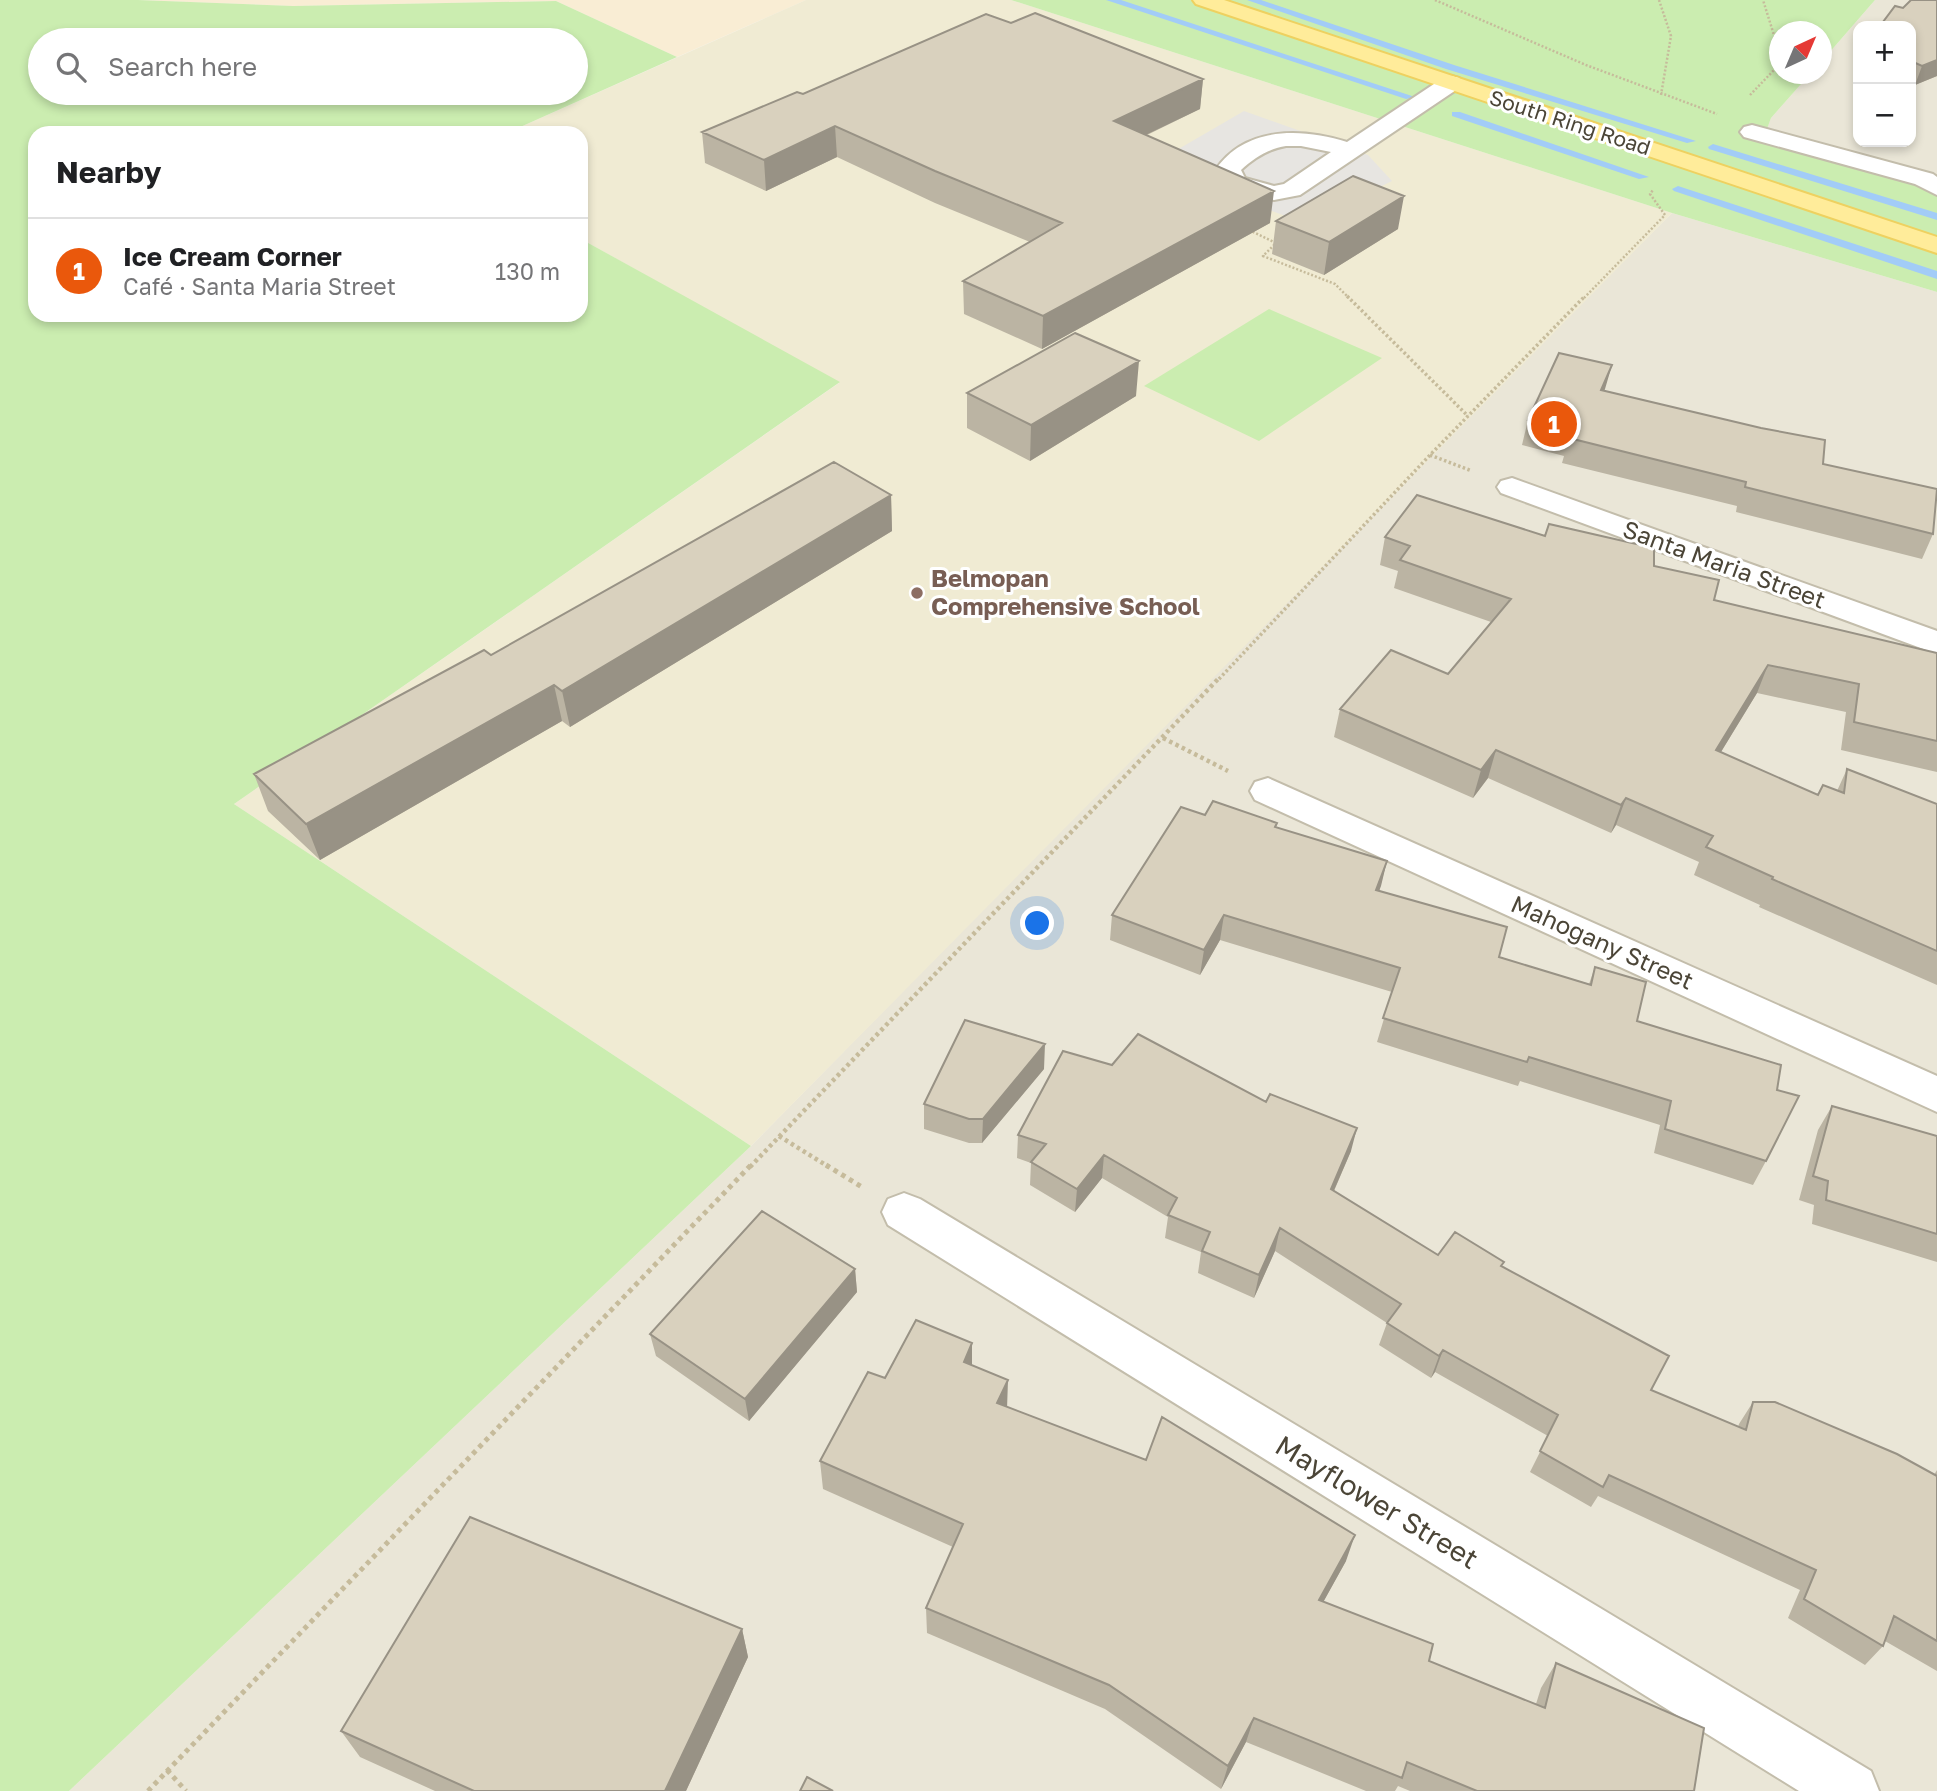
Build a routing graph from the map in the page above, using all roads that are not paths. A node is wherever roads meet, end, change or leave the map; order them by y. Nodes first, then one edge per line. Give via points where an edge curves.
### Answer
1 (1203, 0) edge
2 (1451, 83) junction
3 (1752, 132) road end
4 (1351, 151) dead end
5 (1932, 154) dead end
6 (1931, 183) edge
7 (1937, 245) edge
8 (1512, 487) dead end
9 (1937, 643) edge
10 (1268, 791) road end
11 (1937, 1095) edge
12 (904, 1212) road end
13 (1851, 1791) edge

1 - 2 main road, South Ring Road
2 - 4 street
2 - 7 main road, South Ring Road
3 - 6 street
5 - 6 street via 1927,161
8 - 9 street, Santa Maria Street
10 - 11 street, Mahogany Street
12 - 13 street, Mayflower Street

